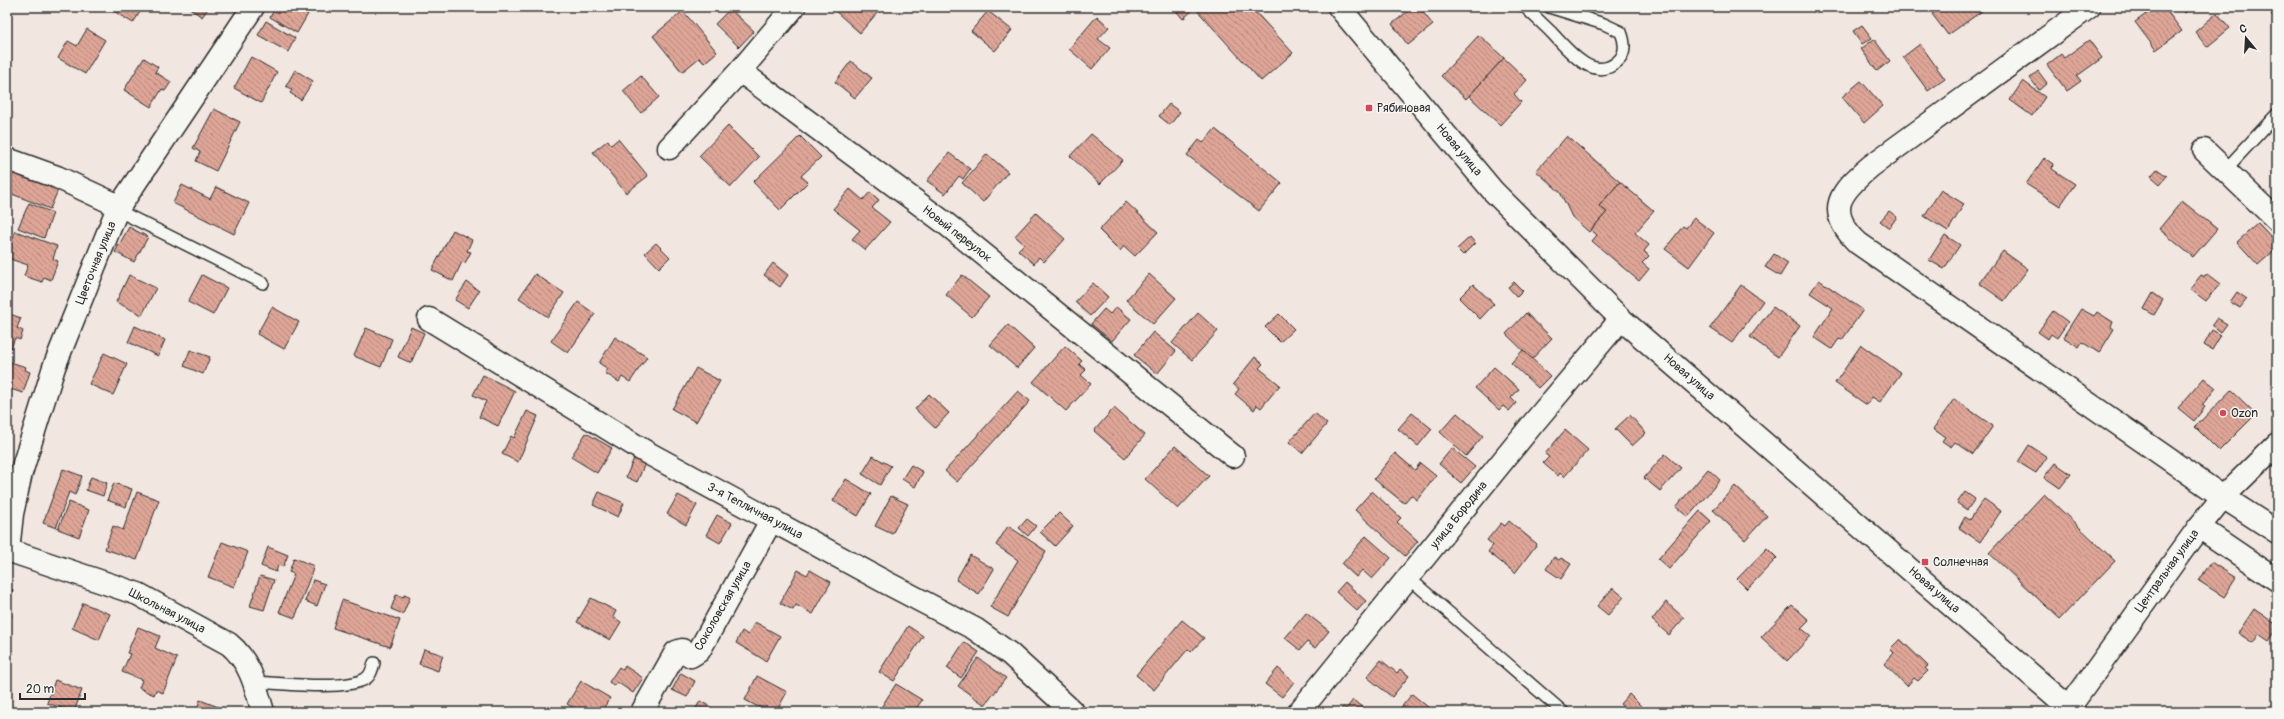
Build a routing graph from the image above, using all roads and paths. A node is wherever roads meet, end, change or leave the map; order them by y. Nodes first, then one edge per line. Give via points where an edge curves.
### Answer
1 (253, 7) edge
2 (794, 7) edge
3 (1339, 7) edge
4 (1525, 7) edge
5 (1549, 7) edge
6 (2089, 7) edge
7 (740, 71) junction
8 (2277, 114) edge
9 (669, 148) dead end
10 (2204, 150) dead end
11 (7, 159) edge
12 (2226, 169) junction
13 (118, 208) junction
14 (2277, 220) edge
15 (263, 283) dead end
16 (429, 319) dead end
17 (1621, 319) junction
18 (2277, 444) edge
19 (1233, 456) dead end
20 (2223, 497) junction
21 (772, 519) junction
22 (2199, 527) junction
23 (2277, 532) edge
24 (8, 550) edge
25 (1409, 578) junction
26 (2277, 580) edge
27 (374, 663) dead end
28 (254, 682) junction
29 (2070, 710) edge
30 (263, 712) edge
31 (642, 712) edge
32 (1074, 712) edge
33 (1299, 712) edge
34 (1563, 712) edge

1 - 13 street, Цветочная улица
2 - 7 street
3 - 17 street, Новая улица via 1493,191
4 - 5 lane via 1583,64 1604,68 1614,65 1620,59 1624,50 1621,32
6 - 20 street via 1871,166 1842,194 1839,215 1843,226 1858,243
7 - 9 street
7 - 19 street, Новый переулок via 945,223
8 - 12 lane
10 - 12 street
11 - 13 street via 57,177
12 - 14 street
13 - 15 lane
13 - 24 street, Цветочная улица via 54,367 21,473 12,514
16 - 21 street, 3-я Тепличная улица via 646,452
17 - 25 street, улица Бородина
17 - 29 street, Новая улица
18 - 20 street, Центральная улица
20 - 22 street, Центральная улица
20 - 23 street
21 - 31 street, Соколовская улица via 699,651 692,656 682,650 676,652
21 - 32 street, 3-я Тепличная улица via 975,629 1010,654
22 - 26 street
22 - 29 street, Центральная улица
24 - 28 street, Школьная улица via 109,583 167,609 240,652
25 - 33 street, улица Бородина
25 - 34 lane
27 - 28 lane via 371,673 366,678 348,684
28 - 30 street, Школьная улица

